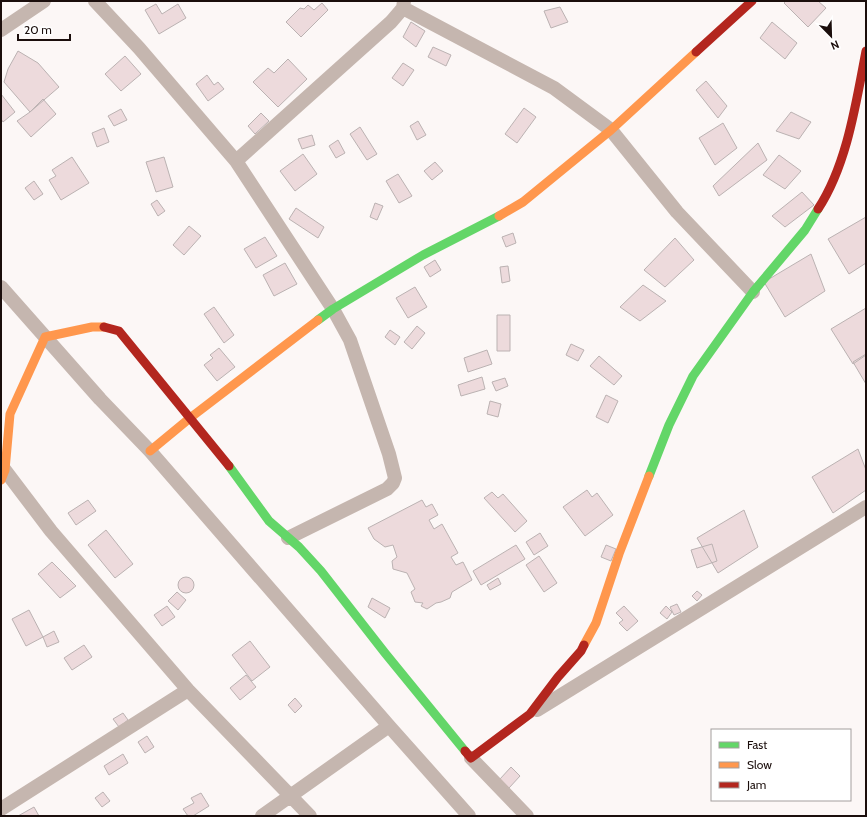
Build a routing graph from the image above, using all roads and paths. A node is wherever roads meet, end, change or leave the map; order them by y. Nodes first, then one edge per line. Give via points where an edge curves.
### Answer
1 (44, 1) edge
2 (95, 1) edge
3 (752, 1) edge
4 (403, 5) edge
5 (1, 30) edge
6 (866, 51) edge
7 (610, 130) junction
8 (236, 161) junction
9 (1, 287) edge
10 (753, 292) junction
11 (333, 309) junction
12 (45, 337) junction
13 (190, 418) junction
14 (150, 452) junction
15 (2, 472) edge
16 (866, 507) edge
17 (288, 538) junction
18 (188, 690) junction
19 (530, 714) junction
20 (389, 726) junction
21 (471, 758) junction
22 (291, 797) junction
23 (1, 809) edge
24 (262, 816) edge
25 (310, 816) edge
26 (469, 816) edge
27 (527, 816) edge

1 - 5 street
2 - 8 street
3 - 7 street
4 - 7 street via 554,88
4 - 8 street via 391,22
6 - 10 street via 856,104 840,163 826,197 805,230
7 - 10 street via 677,212
7 - 11 street via 523,202 423,255
8 - 11 street
9 - 12 street
10 - 19 street via 693,376 669,425 619,554 596,624 581,651
11 - 13 street
11 - 17 street via 350,340 395,478 387,489
12 - 13 street via 92,327 107,327 119,331
12 - 14 street
12 - 15 street via 10,414
13 - 14 street
13 - 17 street via 238,477 269,522
14 - 20 street
15 - 18 street
16 - 19 street
17 - 21 street via 321,571
18 - 22 street
18 - 23 street
19 - 21 street
20 - 22 street
20 - 26 street
21 - 27 street
22 - 24 street
22 - 25 street

